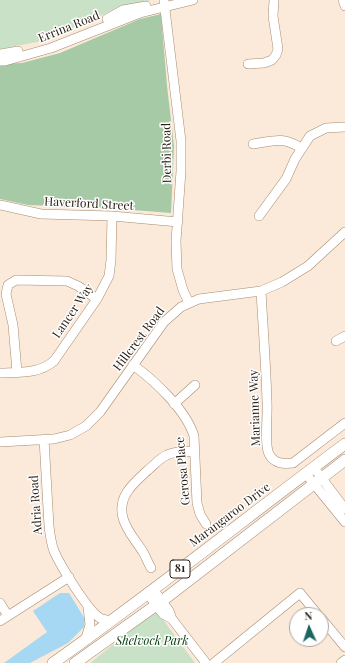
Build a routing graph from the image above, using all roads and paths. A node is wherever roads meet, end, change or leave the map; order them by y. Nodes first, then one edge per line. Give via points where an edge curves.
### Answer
1 (193, 0) edge
2 (274, 0) edge
3 (342, 0) edge
4 (166, 2) edge
5 (345, 6) edge
6 (0, 54) edge
7 (0, 61) edge
8 (248, 64) dead end
9 (345, 127) edge
10 (253, 144) dead end
11 (301, 148) junction
12 (0, 205) edge
13 (112, 216) junction
14 (259, 216) dead end
15 (178, 222) junction
16 (343, 237) edge
17 (261, 291) junction
18 (97, 298) junction
19 (189, 303) junction
20 (345, 336) edge
21 (336, 341) dead end
22 (133, 365) junction
23 (17, 372) junction
24 (0, 373) edge
25 (195, 385) dead end
26 (174, 404) junction
27 (345, 423) edge
28 (44, 439) junction
29 (0, 442) edge
30 (345, 444) edge
31 (194, 451) junction
32 (345, 460) edge
33 (310, 471) junction
34 (318, 481) junction
35 (345, 509) edge
36 (345, 522) edge
37 (206, 524) dead end
38 (151, 568) dead end
39 (69, 577) junction
40 (150, 591) junction
41 (0, 603) edge
42 (159, 603) junction
43 (88, 607) junction
44 (311, 607) edge
45 (8, 616) junction
46 (0, 621) edge
47 (112, 621) junction
48 (329, 628) edge
49 (85, 641) junction
50 (345, 648) edge
51 (345, 660) edge
52 (53, 663) edge
53 (75, 663) edge
54 (206, 663) edge
55 (214, 663) edge
56 (341, 663) edge

1 - 4 street, Errina Road
2 - 8 street via 273,16 278,49 276,55 268,62
3 - 5 street
4 - 6 street, Errina Road via 123,10 108,19 32,48
4 - 7 street, Errina Road via 39,52
4 - 15 street, Derbi Road via 171,67 181,141
9 - 11 street via 326,128 310,136
10 - 11 street via 280,140
11 - 14 street via 286,179
12 - 13 street, Haverford Street via 41,214
13 - 15 street, Haverford Street
13 - 18 street, Lancer Way via 109,276
15 - 19 street, Derbi Road via 177,269
16 - 17 street, Hillcrest Road via 308,266
17 - 19 street, Hillcrest Road via 199,299
17 - 27 street, Marianne Way via 269,455 276,462 293,462
18 - 23 street, Lancer Way via 54,361 34,371
18 - 23 street via 67,281 16,280 8,285 6,294 13,325
19 - 22 street, Hillcrest Road via 164,322
20 - 21 street
22 - 26 street, Gerosa Place
22 - 28 street, Hillcrest Road via 100,412 86,426 70,435
23 - 24 street, Lancer Way
25 - 26 street
26 - 31 street, Gerosa Place via 191,427
28 - 29 street, Hillcrest Road
28 - 39 street, Adria Road via 50,538
30 - 33 main road, Marangaroo Drive / 81
31 - 37 street, Gerosa Place via 197,503
31 - 38 street via 168,454 125,493 121,506 122,517
32 - 34 main road, 81
33 - 34 street
33 - 40 main road, Marangaroo Drive / 81
34 - 35 street
34 - 36 street
34 - 42 main road, 81
39 - 43 street, Adria Road
39 - 45 street
40 - 42 street
40 - 47 main road, Marangaroo Drive / 81
41 - 45 street
42 - 53 main road, 81
42 - 54 street via 169,611 172,619
43 - 47 street, Adria Road via 101,619
43 - 49 street, Adria Road via 90,625
44 - 55 street via 300,593
45 - 46 street
47 - 49 main road, Marangaroo Drive / 81
48 - 50 street
49 - 52 main road, Marangaroo Drive / 81
51 - 56 street

